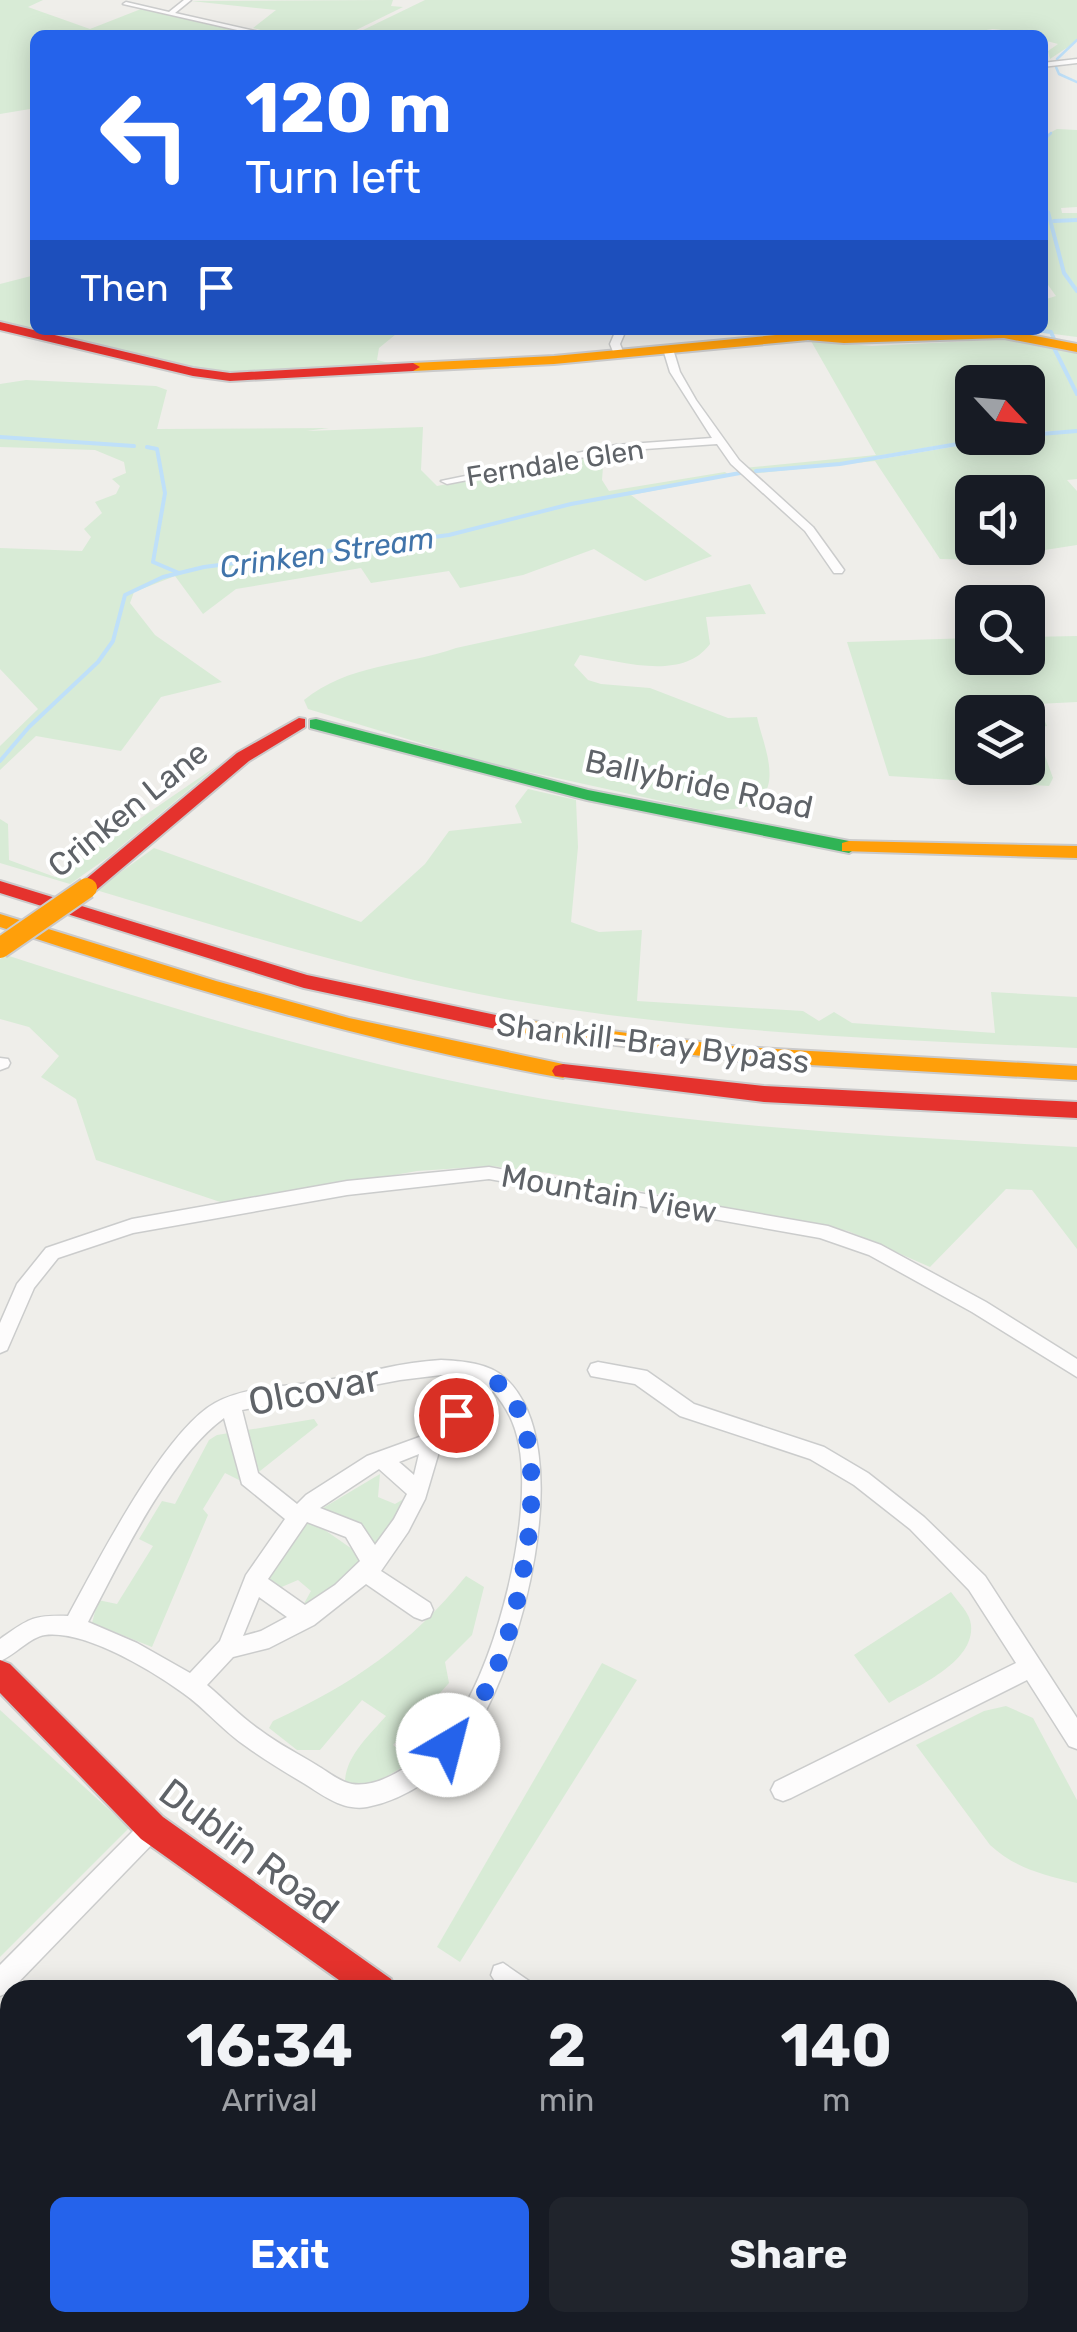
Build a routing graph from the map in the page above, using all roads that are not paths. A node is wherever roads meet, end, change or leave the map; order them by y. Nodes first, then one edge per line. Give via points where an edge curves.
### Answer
1 (188, 0) edge
2 (126, 4) dead end
3 (170, 14) junction
4 (245, 30) edge
5 (1077, 61) edge
6 (1048, 64) edge
7 (0, 326) edge
8 (30, 333) edge
9 (38, 335) edge
10 (944, 335) edge
11 (1018, 335) edge
12 (620, 342) edge
13 (1077, 348) edge
14 (668, 349) junction
15 (722, 440) junction
16 (447, 480) dead end
17 (838, 570) dead end
18 (307, 724) joint
19 (1077, 852) edge
20 (0, 887) edge
21 (0, 920) edge
22 (0, 948) edge
23 (1077, 1074) edge
24 (1077, 1110) edge
25 (6, 1320) edge
26 (0, 1345) edge
27 (1077, 1369) edge
28 (598, 1370) dead end
29 (492, 1379) junction
30 (231, 1406) junction
31 (432, 1440) junction
32 (382, 1459) junction
33 (418, 1491) junction
34 (302, 1514) junction
35 (369, 1569) junction
36 (254, 1582) junction
37 (422, 1610) dead end
38 (306, 1618) junction
39 (74, 1626) junction
40 (228, 1646) junction
41 (0, 1651) edge
42 (1031, 1667) junction
43 (0, 1673) edge
44 (192, 1686) junction
45 (1077, 1738) edge
46 (784, 1790) dead end
47 (152, 1828) junction
48 (2, 1980) edge
49 (366, 1980) edge

1 - 3 street
2 - 3 street
3 - 4 street
5 - 6 street
7 - 8 main road
9 - 12 main road via 230,377
10 - 14 main road via 764,338
11 - 13 main road
12 - 14 main road
14 - 15 street via 690,400
15 - 16 street, Ferndale Glen via 600,450
15 - 17 street via 735,462 809,529
18 - 19 main road, Ballybride Road via 791,838 855,848
18 - 22 main road, Crinken Lane, bridge via 243,757 87,888
20 - 23 main road, Shankill-Bray Bypass via 282,977 480,1020 662,1048
21 - 24 main road, Shankill-Bray Bypass via 186,981 405,1041 579,1074 742,1091
25 - 26 street
25 - 27 street, Mountain View via 52,1254 132,1226 347,1188 489,1173 822,1231 876,1250
28 - 42 street via 640,1377 688,1410 816,1453 861,1479 977,1583
29 - 30 street, Olcovar via 438,1368
29 - 31 street
29 - 44 street via 520,1412 529,1453 525,1556 494,1674 466,1725 429,1764 400,1784 349,1796 252,1738
30 - 34 street via 249,1478
30 - 39 street, Olcovar via 197,1426
31 - 32 street
31 - 33 street
32 - 33 street
32 - 34 street
33 - 35 street
34 - 35 street via 354,1529 364,1540
34 - 36 street
35 - 37 street
35 - 38 street
36 - 38 street
36 - 40 street
38 - 40 street via 252,1647
39 - 41 street via 38,1625
39 - 44 street
40 - 44 street
42 - 45 street
42 - 46 street
43 - 47 main road, Dublin Road
47 - 48 street
47 - 49 main road, Dublin Road

